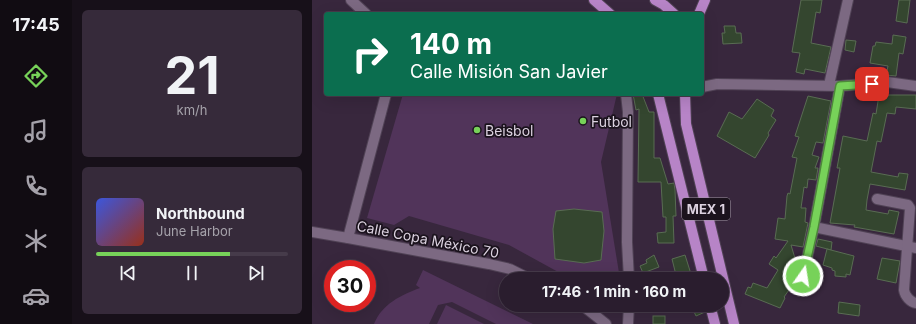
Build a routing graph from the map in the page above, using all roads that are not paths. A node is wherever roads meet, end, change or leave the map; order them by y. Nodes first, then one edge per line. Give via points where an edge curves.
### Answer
1 (351, 0) edge
2 (594, 0) edge
3 (848, 0) edge
4 (702, 1) edge
5 (661, 5) edge
6 (364, 12) edge
7 (608, 12) edge
8 (671, 12) edge
9 (699, 12) edge
10 (829, 85) junction
11 (840, 86) junction
12 (916, 86) edge
13 (704, 87) edge
14 (385, 96) edge
15 (626, 96) edge
16 (658, 96) edge
17 (685, 96) edge
18 (876, 199) dead end
19 (814, 227) junction
20 (312, 232) edge
21 (348, 238) junction
22 (911, 247) edge
23 (514, 272) edge
24 (629, 272) edge
25 (702, 272) edge
26 (803, 276) dead end
27 (916, 303) edge
28 (591, 312) edge
29 (629, 312) edge
30 (712, 312) edge
31 (606, 324) edge
32 (628, 324) edge
33 (715, 324) edge
34 (734, 324) edge

1 - 6 street
2 - 7 main road
3 - 10 street
4 - 9 main road
5 - 8 main road
10 - 11 street
10 - 13 street via 717,84
11 - 12 street via 888,82
11 - 19 street
14 - 21 street, Calle Copa México 70
15 - 24 street
16 - 25 main road, MEX 1
17 - 34 main road, MEX 1 via 686,124
18 - 22 street via 910,206
19 - 22 street
19 - 26 street
20 - 21 street
21 - 23 street, Calle Copa México 70 via 489,264
22 - 27 street via 904,294
28 - 31 street
29 - 32 street
30 - 33 main road

